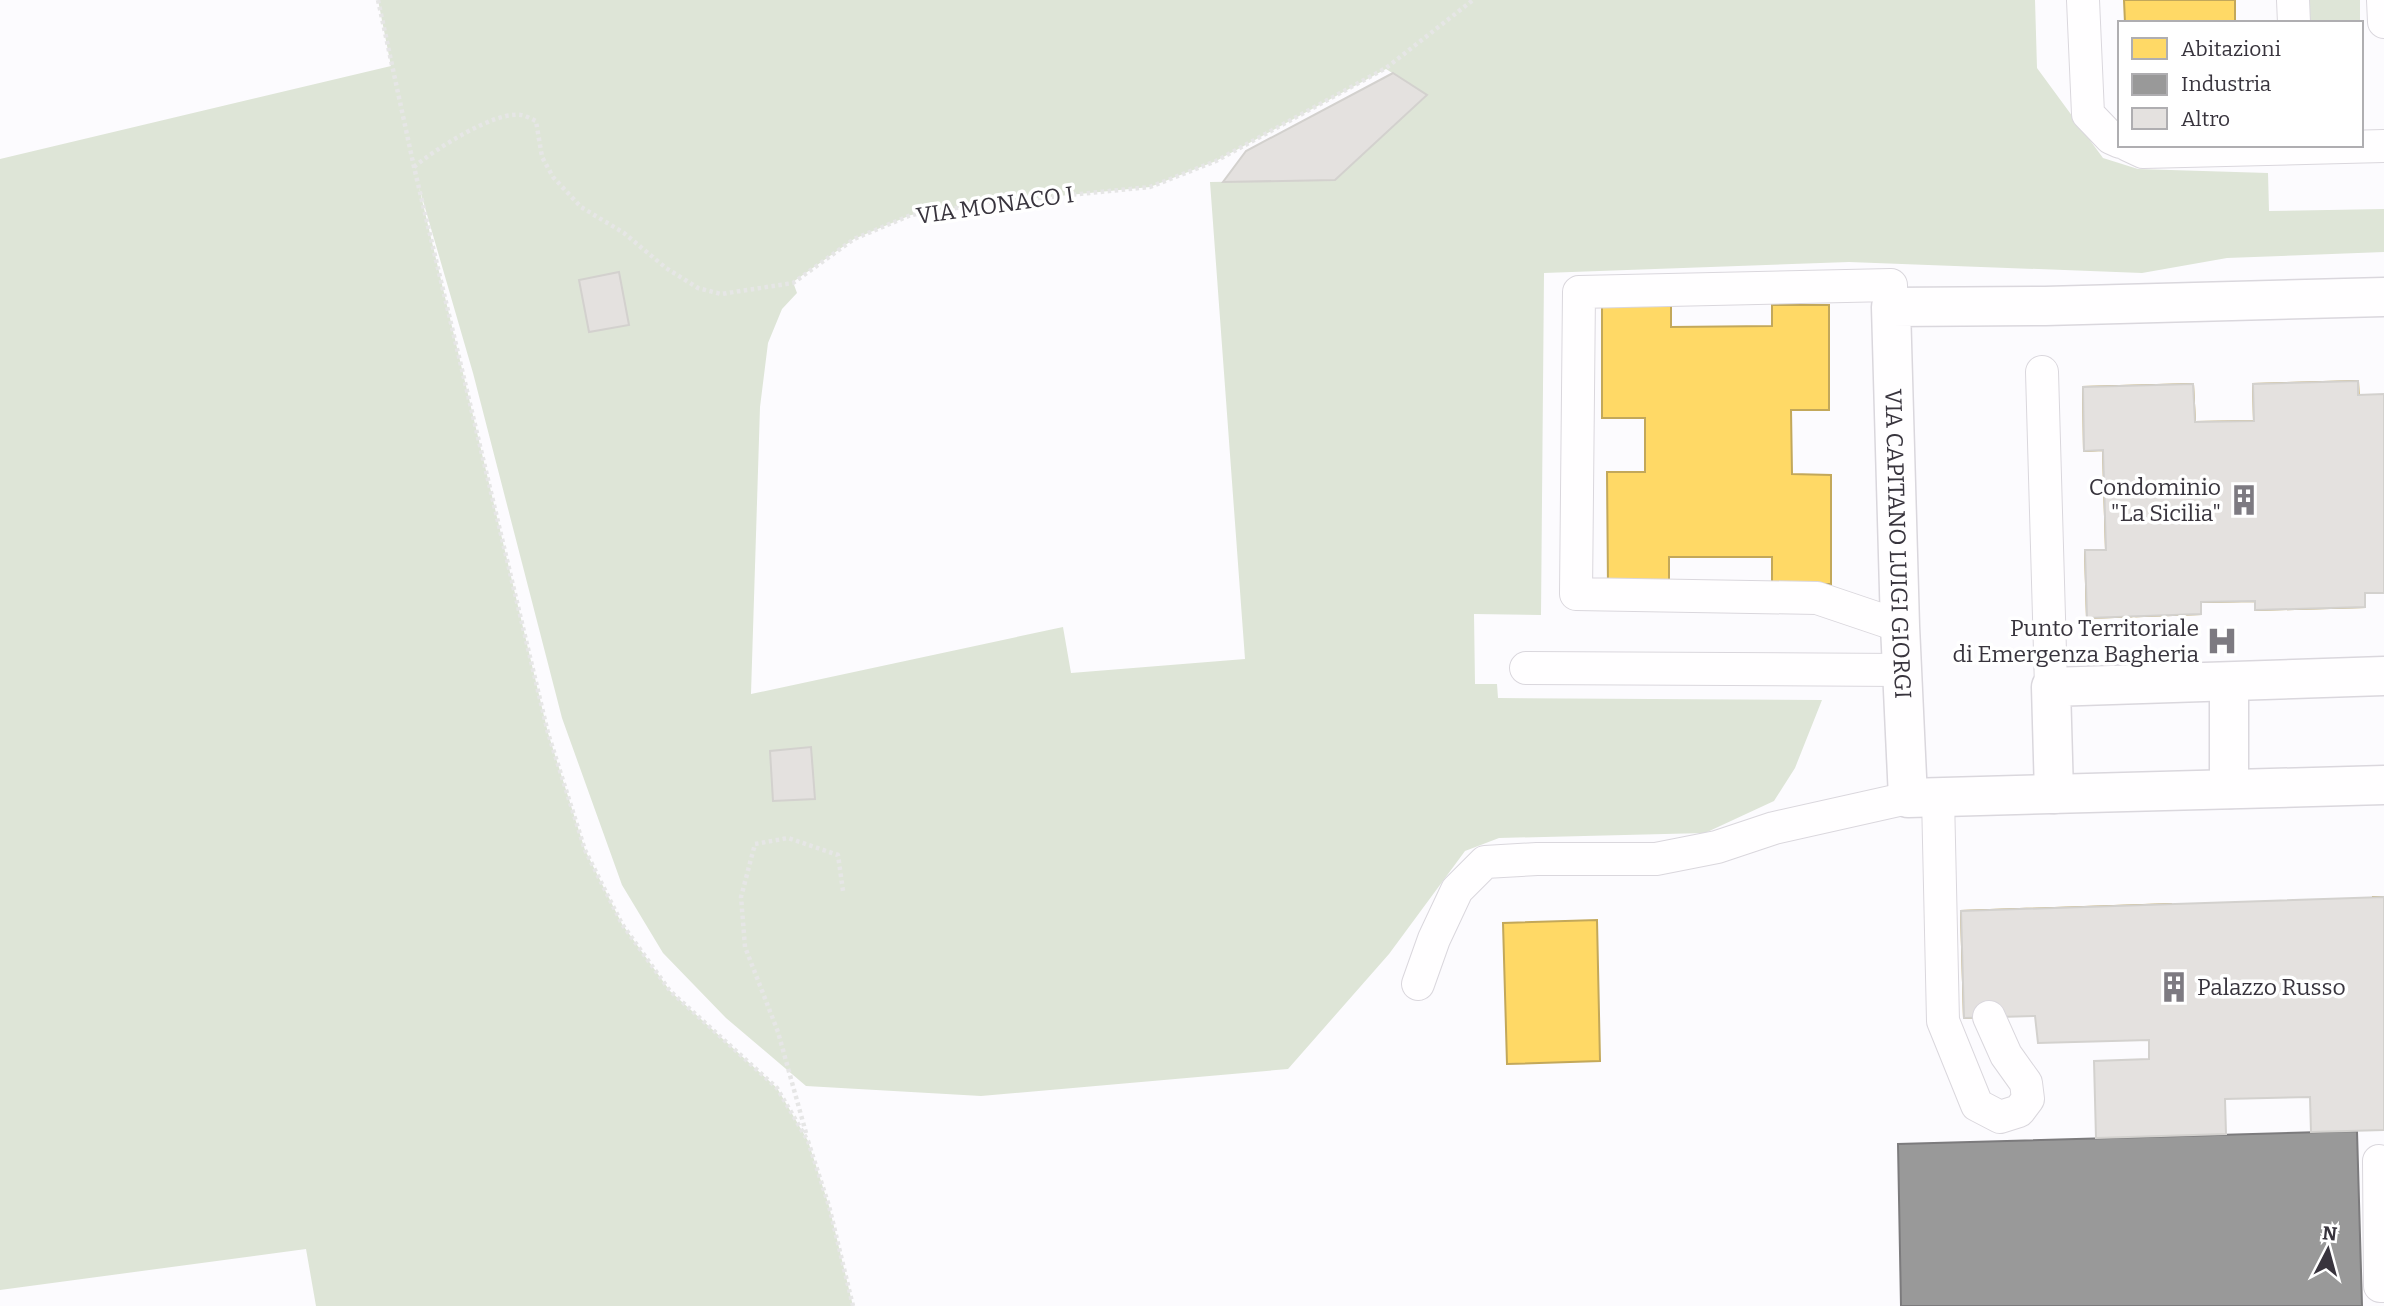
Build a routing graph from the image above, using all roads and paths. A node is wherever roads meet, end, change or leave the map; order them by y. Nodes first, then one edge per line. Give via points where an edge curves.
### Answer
1 (378, 0) edge
2 (1473, 0) edge
3 (2083, 0) edge
4 (2293, 0) edge
5 (2383, 0) edge
6 (2294, 21) edge
7 (2384, 22) edge
8 (2118, 141) edge
9 (2363, 146) edge
10 (2384, 146) edge
11 (2132, 147) edge
12 (2298, 147) edge
13 (414, 167) junction
14 (2384, 297) edge
15 (1891, 307) junction
16 (2042, 372) dead end
17 (1900, 626) junction
18 (1526, 668) dead end
19 (1902, 670) junction
20 (2384, 676) edge
21 (2229, 682) junction
22 (2051, 687) junction
23 (2384, 785) edge
24 (2229, 789) junction
25 (2054, 794) junction
26 (1923, 798) junction
27 (843, 891) dead end
28 (1418, 984) dead end
29 (1989, 1017) dead end
30 (808, 1141) junction
31 (2379, 1161) dead end
32 (2384, 1286) edge
33 (853, 1306) edge

1 - 13 path
2 - 13 path, VIA MONACO I via 1386,68 1216,161 1150,187 989,202 911,215 854,239 793,283 721,295 698,288 666,268 624,233 581,206 553,177 542,157 536,121 520,114 489,121 433,150
3 - 8 lane via 2088,114
4 - 6 lane
5 - 7 lane
9 - 10 lane
11 - 12 lane via 2143,152
13 - 30 path via 548,733 585,850 622,924 670,991 777,1088
14 - 15 street
15 - 17 street, VIA CAPITANO LUIGI GIORGI
15 - 17 lane via 1891,285 1579,292 1576,594 1817,598
16 - 22 lane
17 - 19 street, VIA CAPITANO LUIGI GIORGI
18 - 19 lane
19 - 26 street, VIA CAPITANO LUIGI GIORGI
20 - 21 street
21 - 22 street
21 - 24 street
22 - 25 street
23 - 24 street
24 - 25 street
25 - 26 street
26 - 28 lane via 1774,828 1717,848 1656,859 1485,862 1457,890
26 - 29 lane via 1943,1021 1977,1105 2000,1117 2019,1111 2028,1099 2026,1083 2006,1055
27 - 30 path via 838,855 788,838 755,844 741,897 745,947 778,1032
30 - 33 path
31 - 32 lane via 2380,1286

